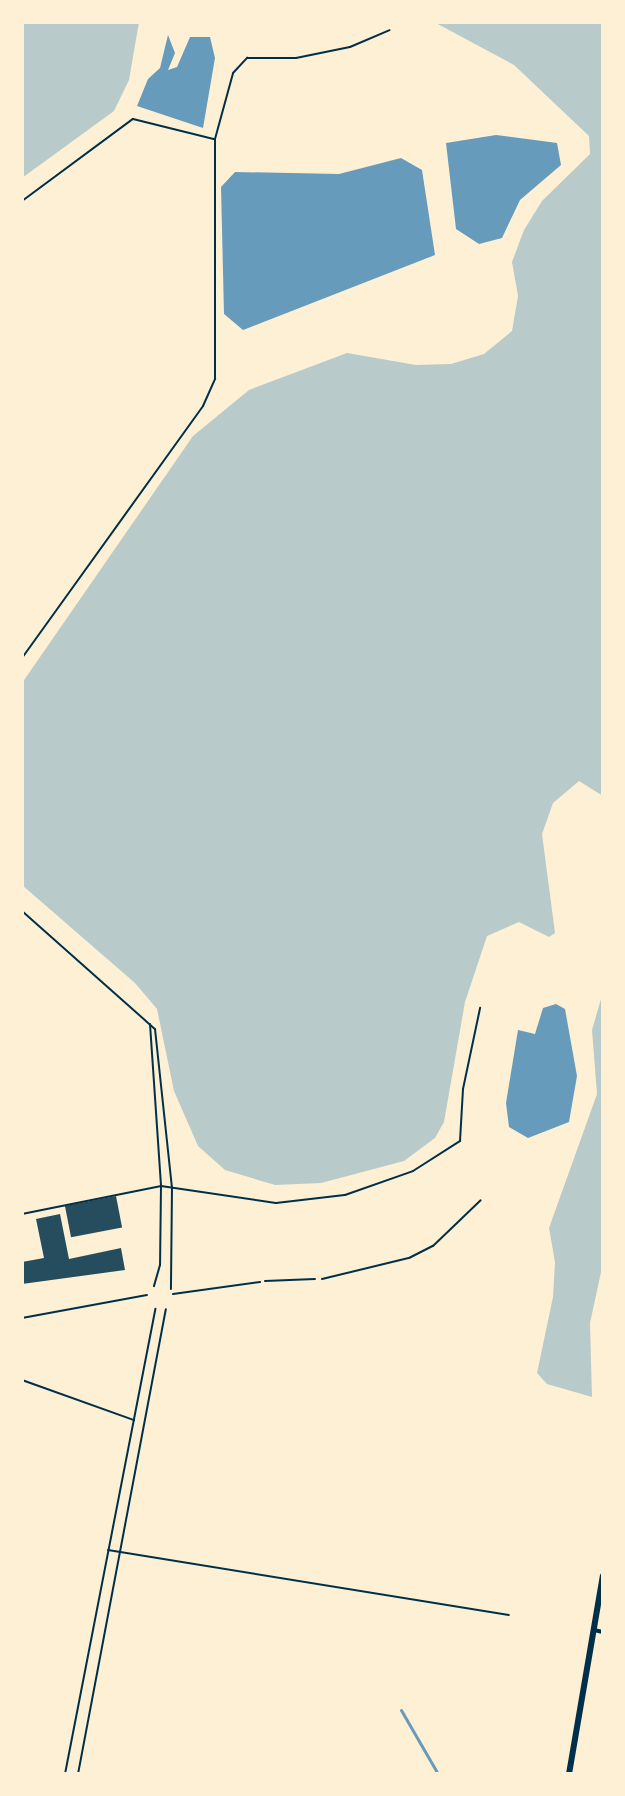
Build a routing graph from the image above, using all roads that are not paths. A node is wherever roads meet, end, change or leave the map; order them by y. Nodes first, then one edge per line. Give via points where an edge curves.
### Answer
1 (390, 30) dead end
2 (215, 139) junction
3 (22, 201) edge
4 (22, 658) edge
5 (22, 911) edge
6 (480, 1008) dead end
7 (150, 1023) junction
8 (161, 1186) junction
9 (172, 1187) junction
10 (481, 1200) dead end
11 (22, 1214) edge
12 (322, 1279) road end
13 (260, 1282) road end
14 (154, 1286) dead end
15 (171, 1289) dead end
16 (173, 1294) dead end
17 (147, 1295) dead end
18 (155, 1309) dead end
19 (166, 1309) dead end
20 (22, 1318) edge
21 (22, 1380) edge
22 (135, 1420) junction
23 (108, 1550) junction
24 (122, 1552) junction
25 (603, 1576) edge
26 (509, 1615) dead end
27 (594, 1630) junction
28 (603, 1632) edge
29 (65, 1774) edge
30 (78, 1774) edge
31 (569, 1774) edge

1 - 2 lane via 350,47 296,58 247,58 233,73
2 - 3 lane via 133,119
2 - 4 lane via 215,379 203,406
5 - 7 lane
6 - 9 lane via 463,1089 460,1141 448,1151 413,1171 331,1197 276,1203
7 - 8 lane
7 - 9 lane via 159,1044
8 - 9 lane
8 - 11 lane
8 - 14 lane via 160,1265
9 - 15 lane
10 - 12 lane via 433,1246 409,1258
13 - 16 lane
17 - 20 lane
18 - 22 lane
19 - 24 lane
21 - 22 lane
22 - 23 lane
23 - 24 lane
23 - 29 lane
24 - 26 lane
24 - 30 lane
25 - 27 main road
27 - 28 street
27 - 31 main road

